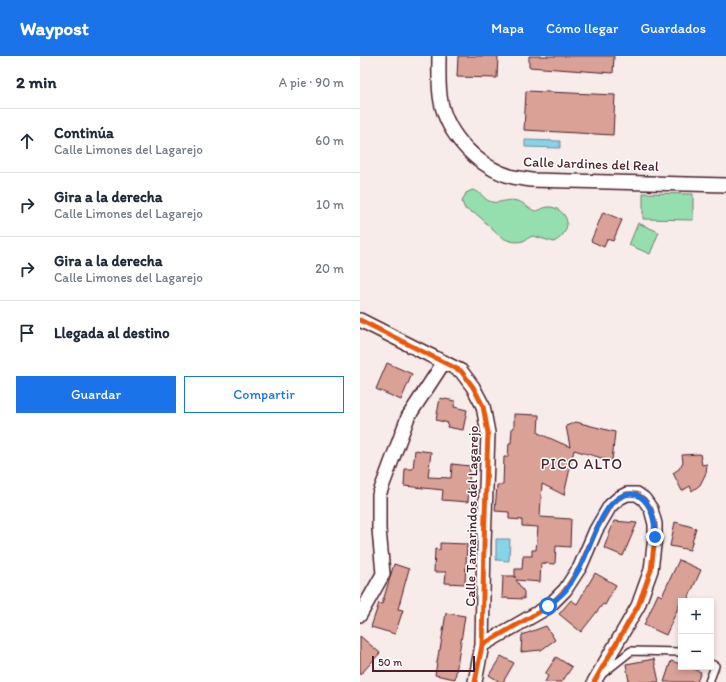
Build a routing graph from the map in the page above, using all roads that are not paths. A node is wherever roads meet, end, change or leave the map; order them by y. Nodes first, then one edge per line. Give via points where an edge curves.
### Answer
1 (439, 56) edge
2 (726, 185) edge
3 (360, 320) edge
4 (444, 362) junction
5 (360, 615) edge
6 (482, 645) junction
7 (678, 652) edge
8 (714, 665) edge
9 (595, 681) edge
10 (475, 682) edge
11 (709, 682) edge

1 - 2 street, Calle Jardines del Real via 441,102 448,122 459,140 476,157 512,177 531,180
3 - 4 street, Calle Tamarindos del Lagarejo
4 - 5 street via 408,417 379,495 383,574
4 - 6 street, Calle Tamarindos del Lagarejo via 461,372 473,387 484,406 488,433
6 - 9 street via 548,606 565,590 580,567 610,506 627,494 637,494 651,509 655,524 651,570 638,606
6 - 10 street, Calle Tamarindos del Lagarejo
7 - 9 lane via 631,651
8 - 11 lane via 716,666

